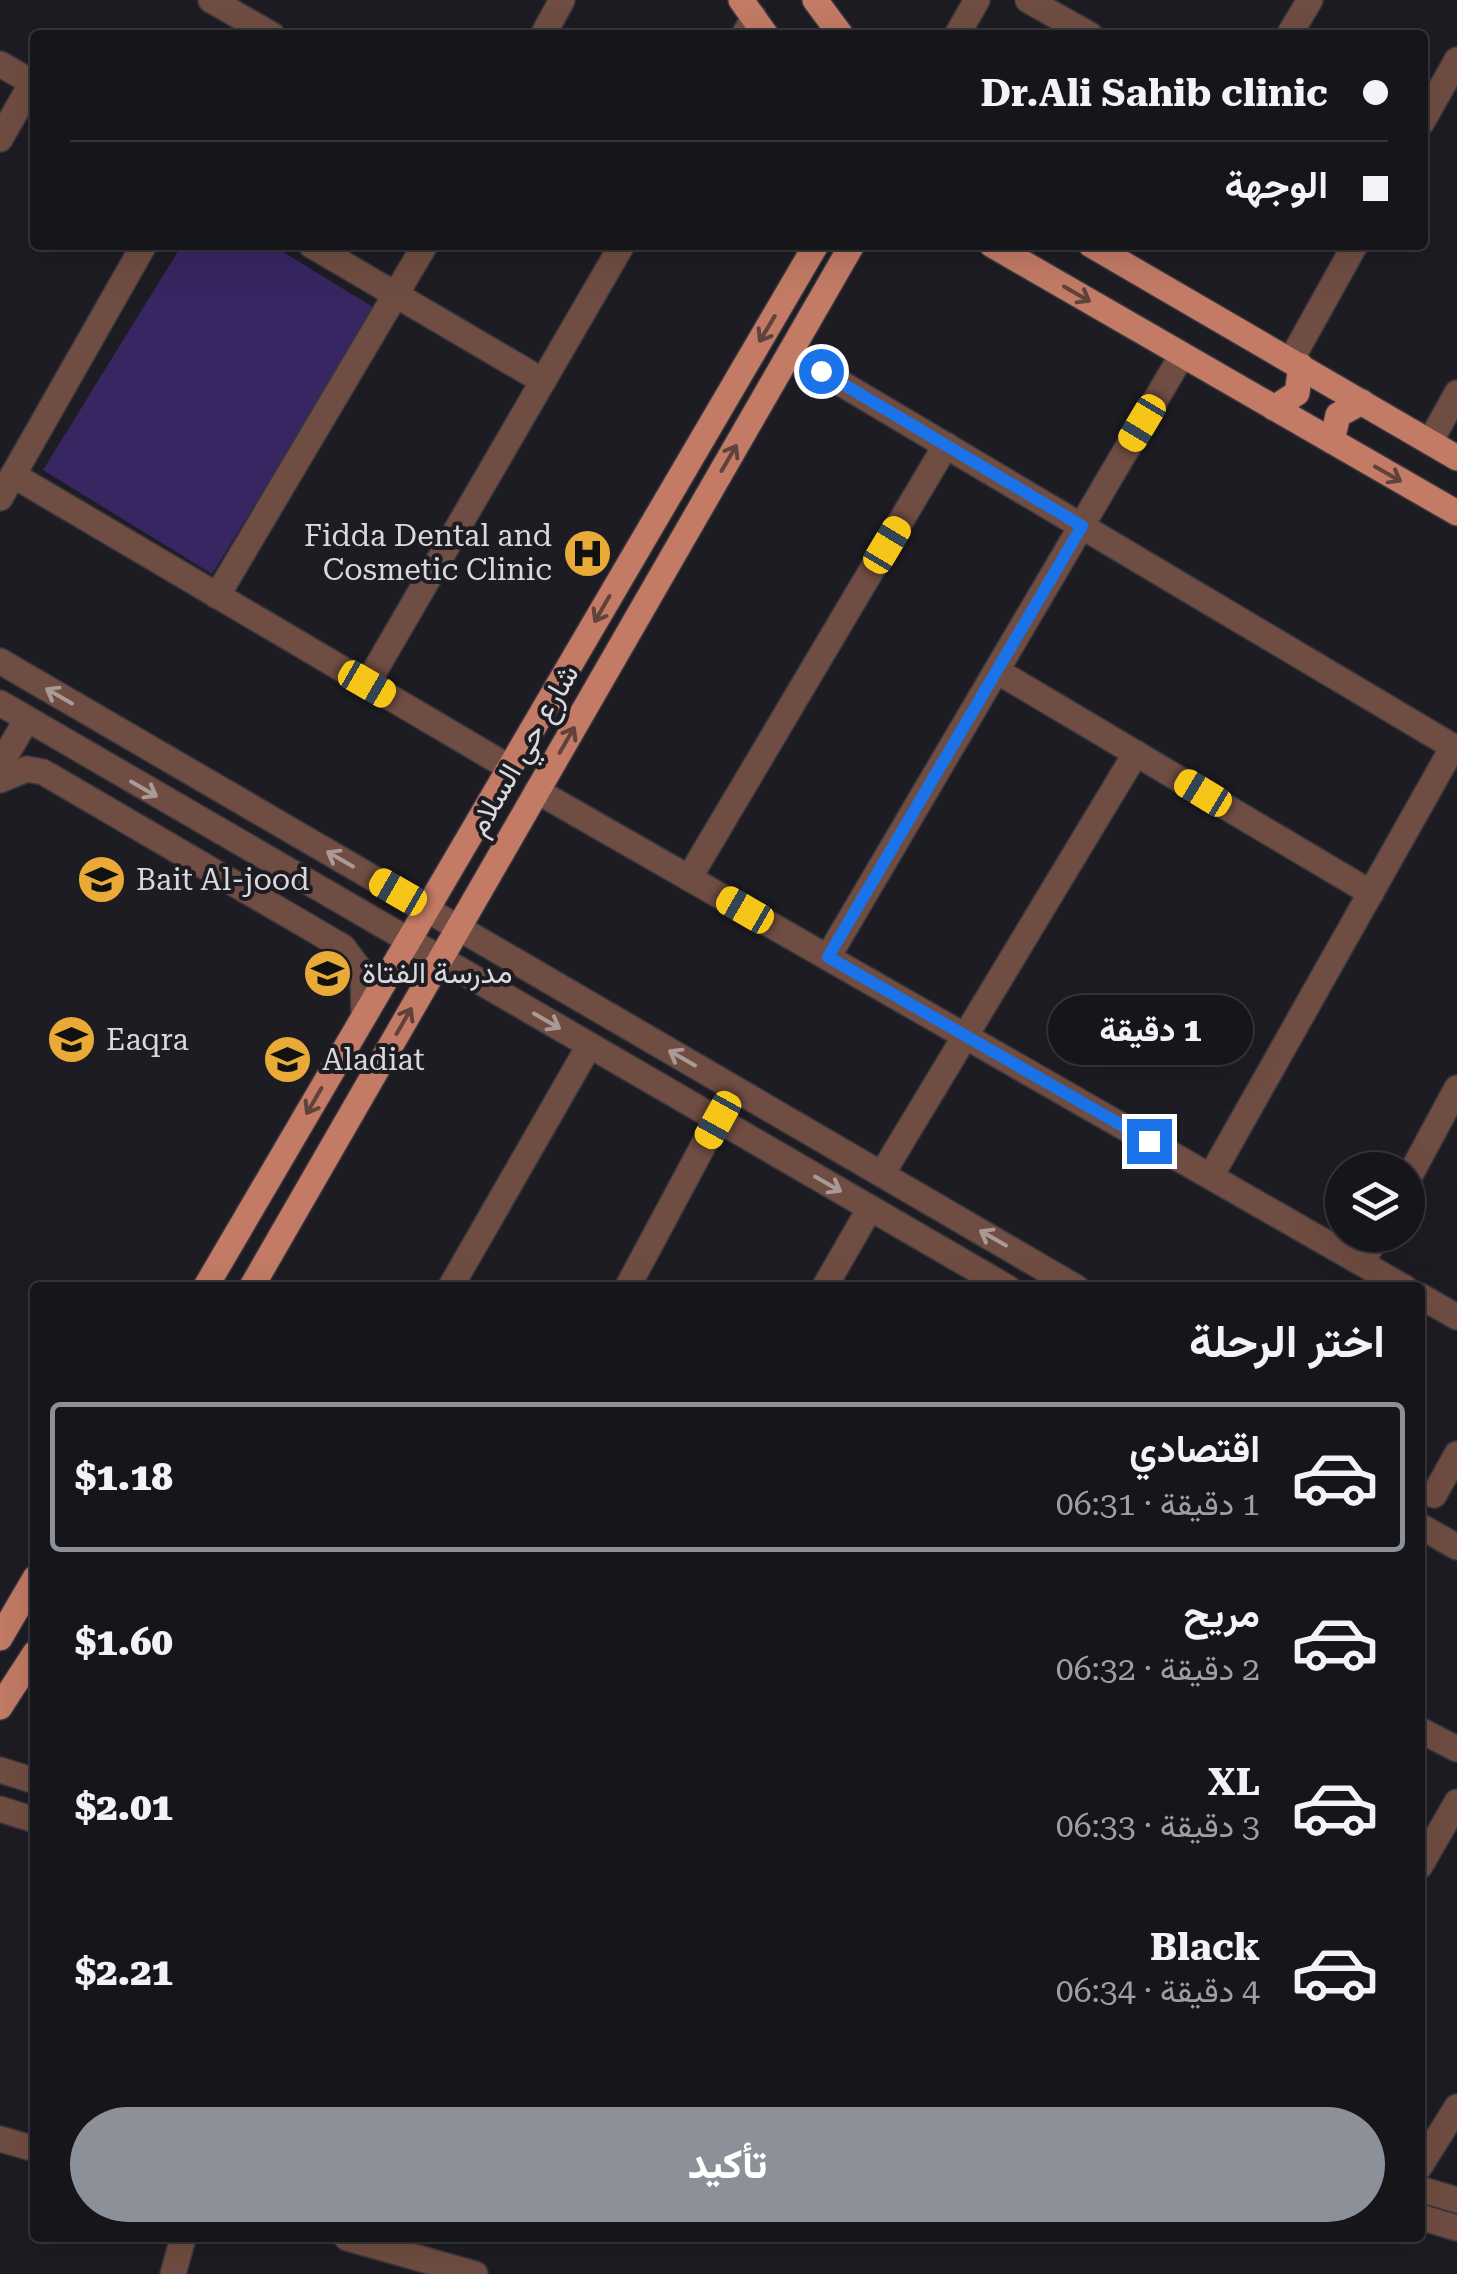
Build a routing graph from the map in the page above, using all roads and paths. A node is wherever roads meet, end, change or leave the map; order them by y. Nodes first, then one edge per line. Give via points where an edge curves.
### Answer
1 (211, 0) edge
2 (562, 0) edge
3 (815, 0) edge
4 (977, 0) edge
5 (1028, 0) edge
6 (1310, 0) edge
7 (263, 30) edge
8 (546, 30) edge
9 (838, 30) edge
10 (960, 30) edge
11 (1081, 30) edge
12 (1292, 30) edge
13 (1457, 60) edge
14 (0, 64) edge
15 (30, 82) edge
16 (30, 90) edge
17 (1428, 111) edge
18 (0, 138) edge
19 (141, 250) edge
20 (319, 250) edge
21 (422, 250) edge
22 (619, 250) edge
23 (849, 250) edge
24 (1001, 250) edge
25 (1100, 250) edge
26 (1352, 250) edge
27 (811, 254) edge
28 (832, 282) junction
29 (396, 295) junction
30 (790, 352) junction
31 (1182, 355) junction
32 (1296, 363) junction
33 (543, 381) junction
34 (1457, 393) edge
35 (1362, 402) junction
36 (1274, 408) junction
37 (1332, 441) junction
38 (1430, 442) junction
39 (946, 445) junction
40 (1457, 458) edge
41 (6, 487) edge
42 (1457, 513) edge
43 (1082, 526) junction
44 (217, 596) junction
45 (0, 662) edge
46 (997, 671) junction
47 (367, 684) junction
48 (0, 704) edge
49 (26, 720) junction
50 (1455, 748) edge
51 (1136, 753) junction
52 (0, 765) edge
53 (510, 768) junction
54 (0, 780) edge
55 (537, 791) junction
56 (461, 851) junction
57 (491, 871) junction
58 (690, 878) junction
59 (398, 892) junction
60 (1371, 892) junction
61 (426, 910) junction
62 (375, 921) junction
63 (470, 934) junction
64 (408, 942) junction
65 (828, 957) junction
66 (440, 960) junction
67 (466, 974) junction
68 (364, 1016) junction
69 (964, 1035) junction
70 (589, 1046) junction
71 (1457, 1088) edge
72 (718, 1120) junction
73 (1422, 1152) edge
74 (882, 1174) junction
75 (1211, 1176) junction
76 (870, 1208) junction
77 (1368, 1252) edge
78 (1362, 1263) junction
79 (209, 1282) edge
80 (254, 1282) edge
81 (453, 1282) edge
82 (630, 1282) edge
83 (827, 1282) edge
84 (998, 1282) edge
85 (1067, 1282) edge
86 (1395, 1282) edge
87 (1425, 1299) edge
88 (1457, 1317) edge
89 (1457, 1454) edge
90 (1427, 1491) edge
91 (1457, 1508) edge
92 (1425, 1529) edge
93 (1457, 1547) edge
94 (30, 1589) edge
95 (0, 1638) edge
96 (30, 1661) edge
97 (5, 1699) edge
98 (1425, 1733) edge
99 (1457, 1749) edge
100 (0, 1770) edge
101 (30, 1779) edge
102 (1457, 1802) edge
103 (0, 1809) edge
104 (30, 1818) edge
105 (1425, 1857) edge
106 (1457, 2107) edge
107 (0, 2138) edge
108 (30, 2147) edge
109 (1425, 2158) edge
110 (1425, 2190) edge
111 (1457, 2200) edge
112 (1425, 2218) edge
113 (1457, 2228) edge
114 (182, 2242) edge
115 (357, 2242) edge
116 (419, 2266) edge
117 (174, 2274) edge
118 (474, 2274) edge

1 - 7 street
2 - 8 street
3 - 9 main road
4 - 10 street
5 - 11 street
6 - 12 street
13 - 17 street
14 - 15 street
16 - 18 street
19 - 41 street
20 - 29 street
21 - 29 street
22 - 33 street
23 - 28 main road, شارع حي السلام
24 -> 31 main road
25 - 32 main road
26 - 32 street
27 - 28 main road
27 -> 53 main road
28 - 30 main road, شارع حي السلام
29 - 33 street
29 - 44 street
30 - 39 street
55 -> 30 main road, شارع حي السلام
31 - 36 main road
31 - 43 street
32 - 35 main road
32 - 36 main road via 1297,393
33 - 47 street
34 - 38 street
35 - 37 main road via 1338,415
35 - 38 main road
36 - 37 main road
37 -> 42 main road
38 - 40 main road
39 - 43 street
39 - 58 street
41 - 44 street
43 - 46 street
43 - 50 street
44 - 47 street
59 -> 45 street
46 - 51 street
46 - 65 street
47 - 53 street
48 - 49 street
49 - 52 street
49 -> 62 street
50 - 60 street
51 - 60 street
51 - 69 street
53 - 56 main road
54 - 68 street via 26,769 43,772 343,947 363,974
55 - 57 main road, شارع حي السلام
55 - 58 street
56 - 57 main road via 473,866
56 - 61 main road
57 - 63 main road, شارع حي السلام
58 - 65 street
59 - 61 street
59 - 62 street via 395,918
60 - 75 street
61 - 63 street
61 - 64 main road
62 - 64 street
63 - 66 main road, شارع حي السلام
63 - 67 street via 459,955
74 -> 63 street
64 - 66 street
64 - 68 main road
65 - 69 street
66 - 67 street
80 -> 66 main road, شارع حي السلام
67 -> 70 street
68 -> 79 main road
69 - 74 street
69 - 75 street
70 - 72 street
70 - 81 street
71 - 73 street
72 -> 76 street
72 - 82 street
85 -> 74 street
75 - 78 street
76 - 83 street
76 - 84 street
77 - 78 street
78 - 86 street
87 - 88 street
89 - 90 street
90 - 91 street
92 - 93 street
94 - 95 main road
96 - 97 main road
98 - 99 street
100 - 101 street
102 - 105 street
103 - 104 street
106 - 109 street
107 - 108 street
110 - 111 street
112 - 113 street
114 - 117 street
115 - 116 street
116 - 118 street

